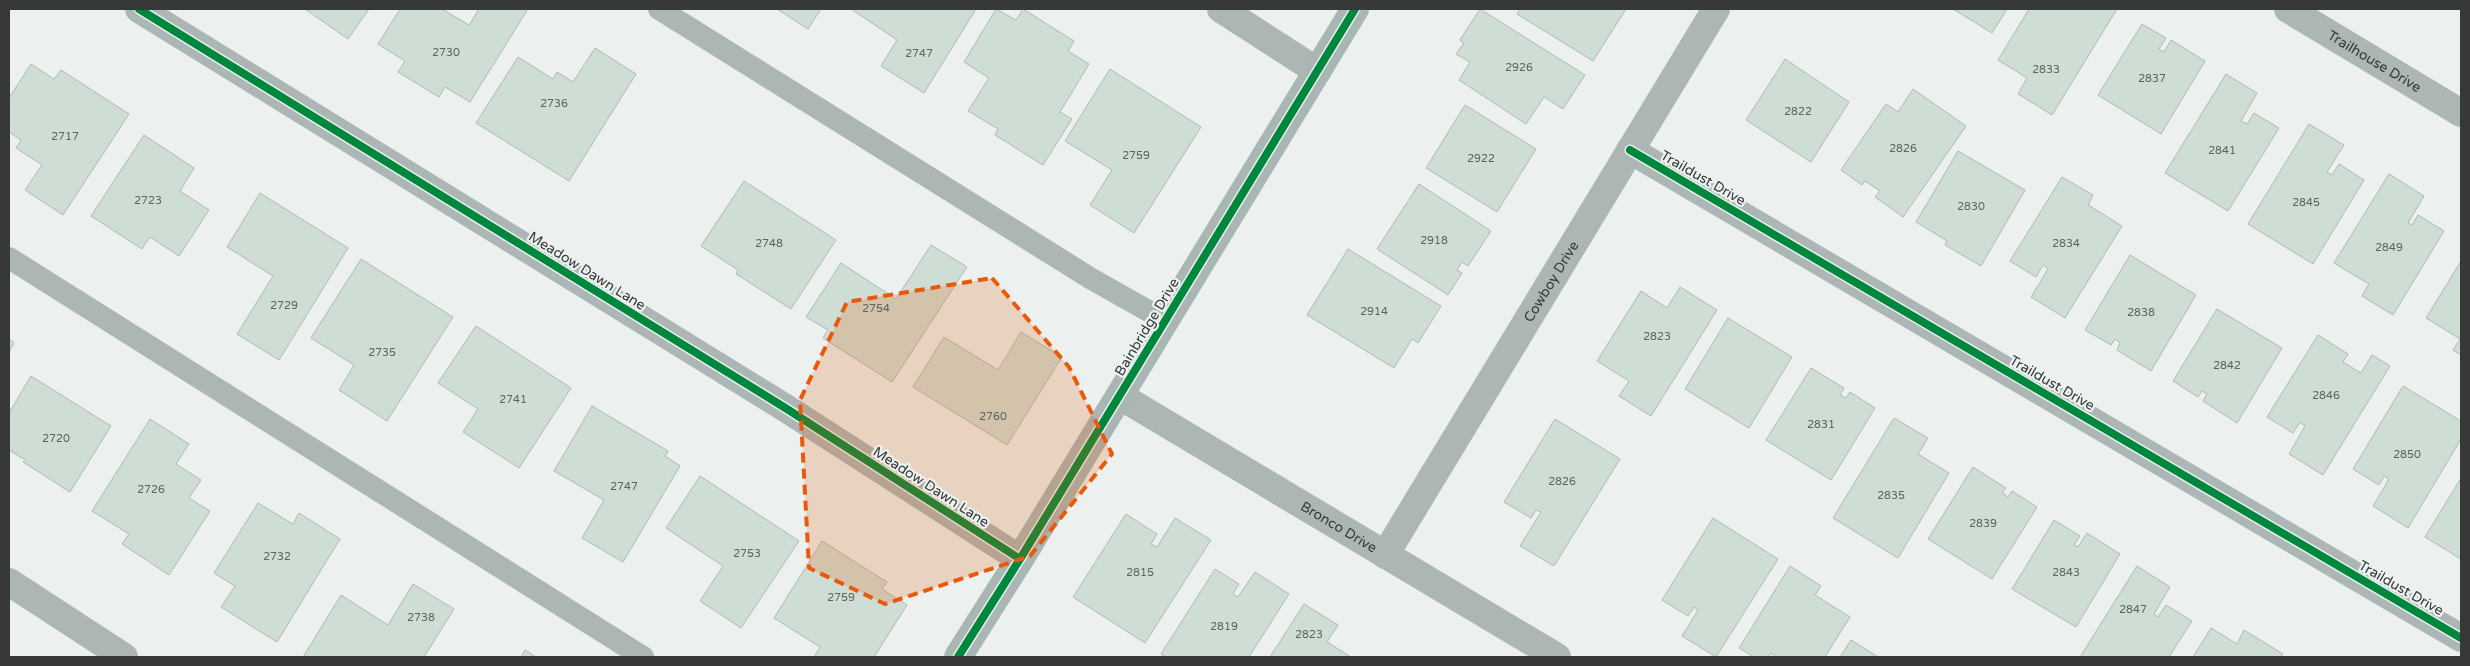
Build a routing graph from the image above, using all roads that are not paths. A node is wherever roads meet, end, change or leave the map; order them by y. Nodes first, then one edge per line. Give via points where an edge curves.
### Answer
1 (139, 9) edge
2 (659, 9) edge
3 (1221, 9) edge
4 (1355, 9) edge
5 (1716, 9) edge
6 (2288, 9) edge
7 (1317, 72) junction
8 (2461, 113) edge
9 (1630, 150) junction
10 (9, 258) edge
11 (1166, 321) junction
12 (1120, 396) junction
13 (1385, 555) junction
14 (1020, 560) junction
15 (9, 582) edge
16 (2461, 638) edge
17 (124, 657) edge
18 (643, 657) edge
19 (958, 657) edge
20 (1557, 657) edge

1 - 14 street, Meadow Dawn Lane via 787,409
2 - 11 lane via 1090,278
3 - 7 street
4 - 7 street, Bainbridge Drive
5 - 9 street, Cowboy Drive
6 - 8 street, Trailhouse Drive
7 - 11 street, Bainbridge Drive
9 - 13 street, Cowboy Drive
9 - 16 street, Traildust Drive
10 - 18 lane
11 - 12 street, Bainbridge Drive
12 - 13 street, Bronco Drive
12 - 14 street, Bainbridge Drive
13 - 20 street, Bronco Drive
14 - 19 street, Bainbridge Drive
15 - 17 street

